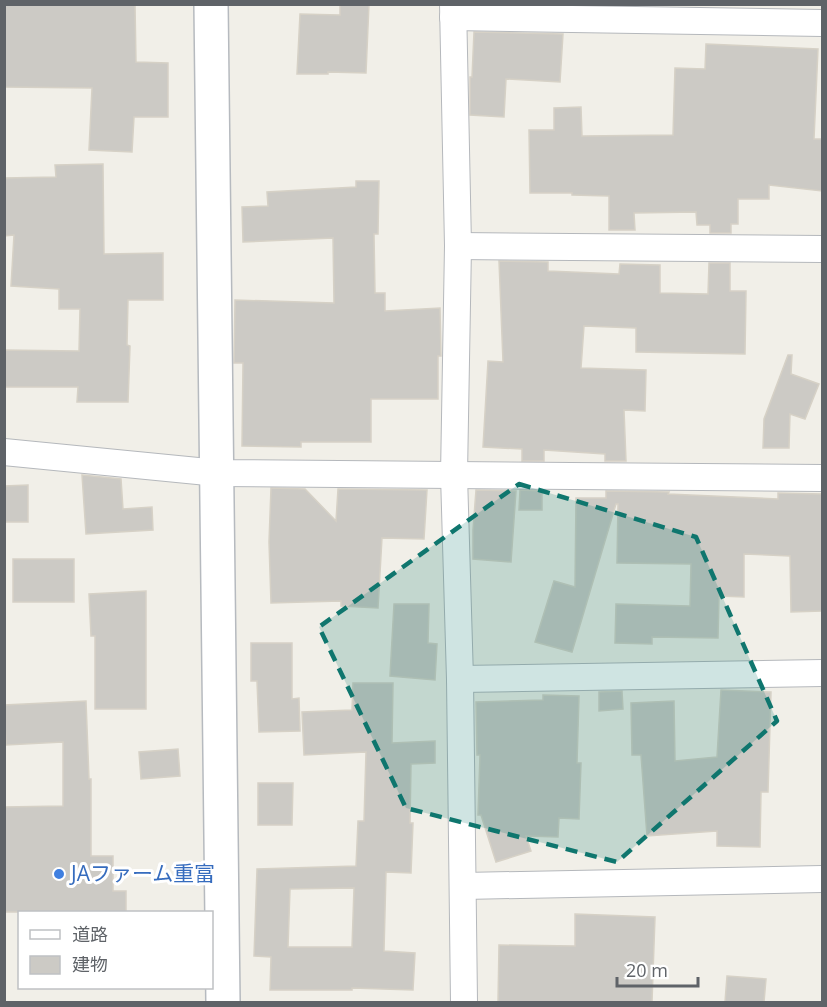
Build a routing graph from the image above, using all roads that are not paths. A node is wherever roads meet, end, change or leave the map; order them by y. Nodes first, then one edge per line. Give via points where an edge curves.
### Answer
1 (212, 4) edge
2 (453, 11) edge
3 (822, 23) edge
4 (458, 246) junction
5 (822, 249) edge
6 (4, 452) edge
7 (218, 473) junction
8 (454, 474) junction
9 (822, 478) edge
10 (822, 673) edge
11 (460, 679) junction
12 (822, 879) edge
13 (464, 886) junction
14 (224, 1002) edge
15 (464, 1002) edge

1 - 7 street
2 - 3 street
2 - 4 street
4 - 5 street
4 - 8 street
6 - 7 street
7 - 8 street
7 - 14 street
8 - 9 street
8 - 11 street
10 - 11 street
11 - 13 street
12 - 13 street
13 - 15 street

